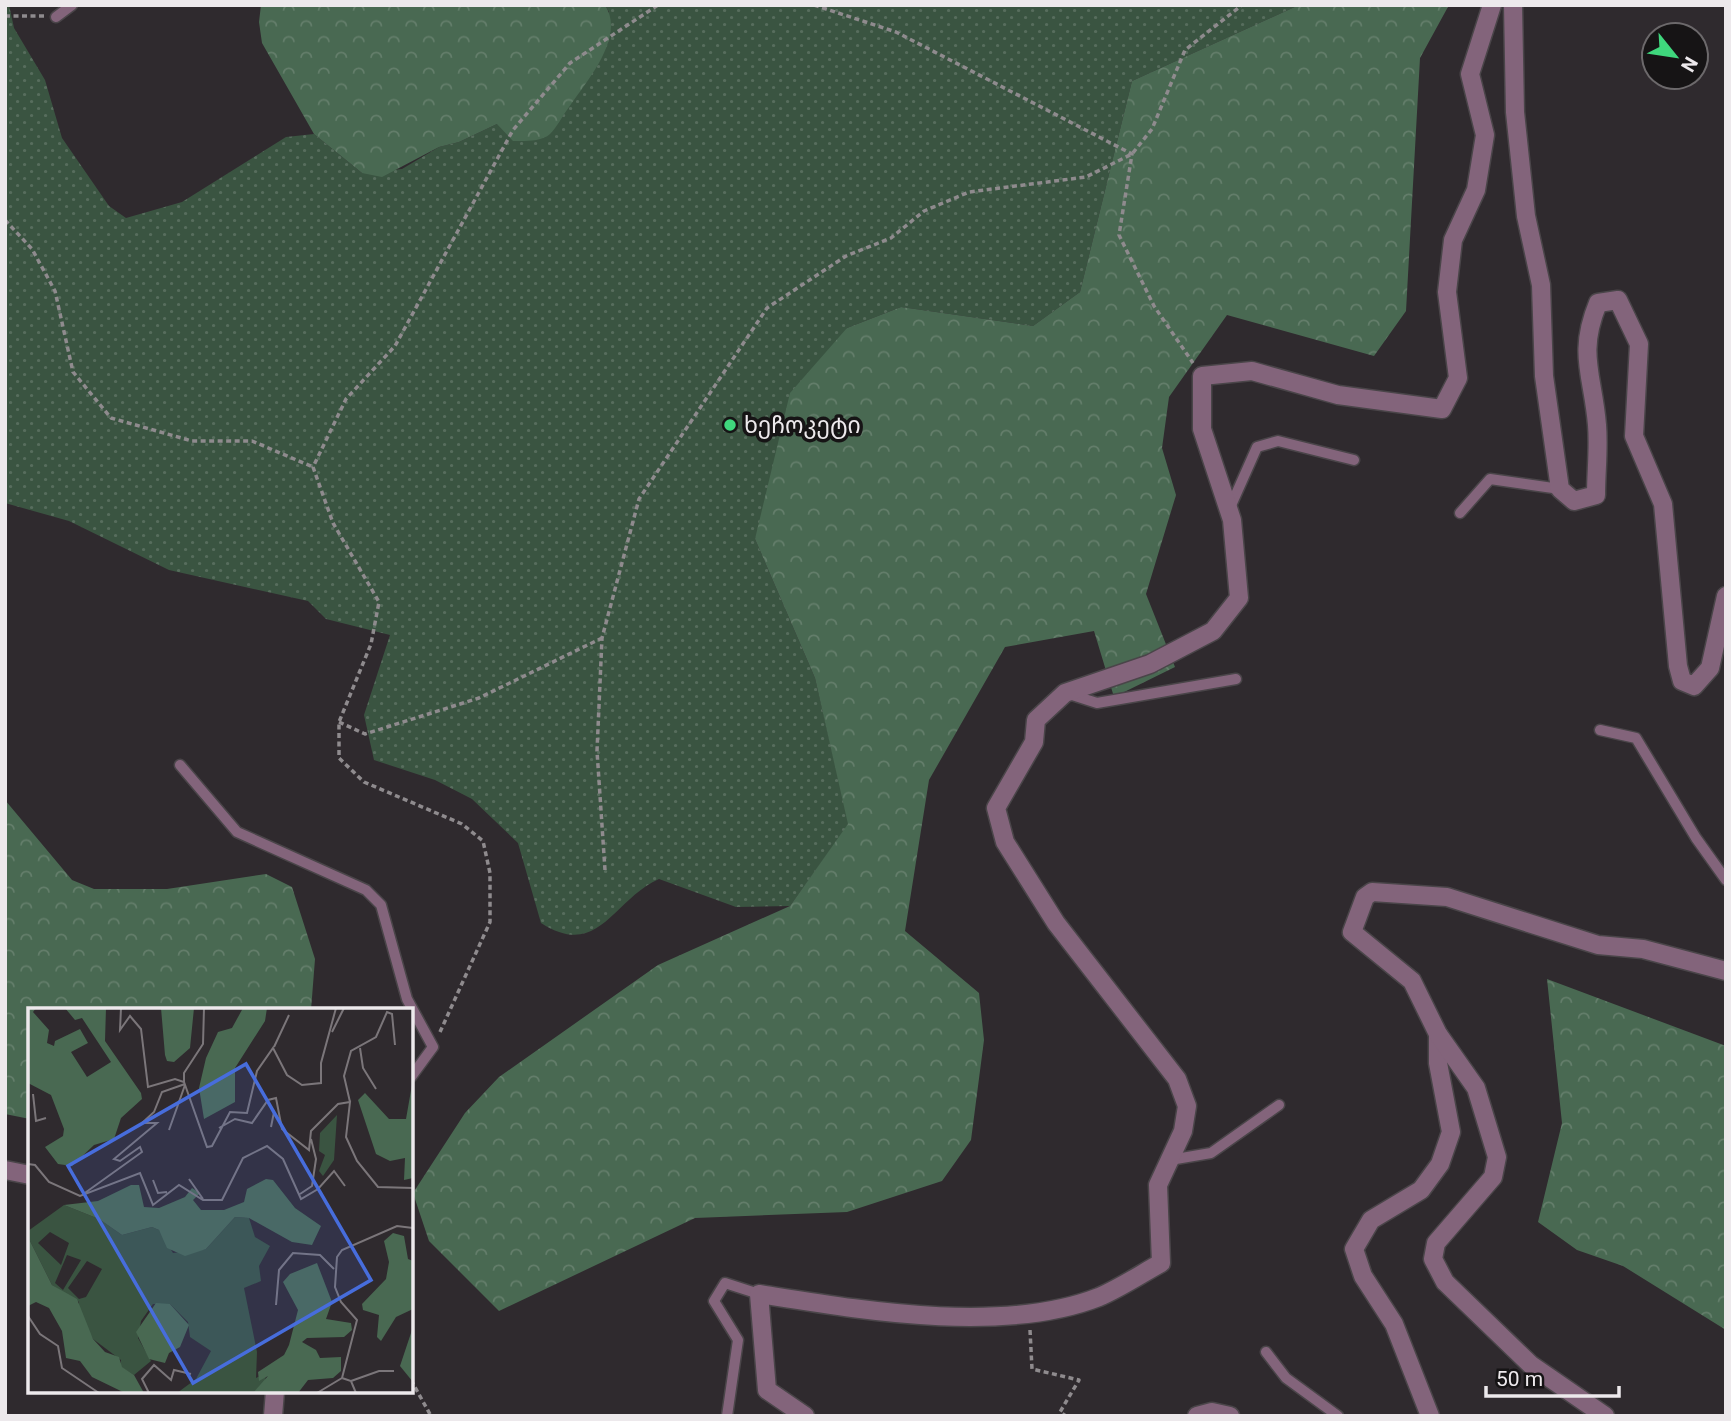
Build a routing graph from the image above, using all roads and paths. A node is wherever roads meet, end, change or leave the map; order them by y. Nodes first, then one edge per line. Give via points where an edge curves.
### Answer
1 (72, 5) edge
2 (658, 5) edge
3 (814, 5) edge
4 (1242, 5) edge
5 (1492, 5) edge
6 (1513, 5) edge
7 (5, 16) edge
8 (56, 17) joint
9 (1132, 154) junction
10 (5, 220) edge
11 (1202, 376) junction
12 (1354, 460) dead end
13 (313, 467) junction
14 (1560, 489) junction
15 (1229, 510) junction
16 (1460, 513) dead end
17 (1726, 596) edge
18 (602, 638) junction
19 (1236, 679) dead end
20 (1065, 693) junction
21 (339, 722) junction
22 (1600, 730) dead end
23 (180, 765) dead end
24 (605, 870) dead end
25 (1726, 880) edge
26 (1726, 971) edge
27 (412, 1008) edge
28 (413, 1010) edge
29 (1438, 1034) junction
30 (433, 1047) junction
31 (413, 1074) edge
32 (1279, 1105) dead end
33 (1170, 1160) junction
34 (5, 1170) edge
35 (28, 1175) edge
36 (759, 1294) junction
37 (1029, 1314) junction
38 (1266, 1352) dead end
39 (413, 1384) edge
40 (275, 1393) edge
41 (272, 1416) edge
42 (431, 1416) edge
43 (727, 1416) edge
44 (805, 1416) edge
45 (1066, 1416) edge
46 (1197, 1416) edge
47 (1230, 1416) edge
48 (1338, 1416) edge
49 (1430, 1416) edge
50 (1605, 1416) edge

1 - 8 lane
2 - 13 path via 570,63 513,130 395,346 346,399
3 - 9 path via 896,32
4 - 9 path via 1185,50 1152,129
5 - 11 street via 1470,74 1485,135 1476,190 1453,240 1447,292 1458,378 1442,410 1338,395 1252,372
6 - 14 street via 1516,125 1526,216 1541,285 1544,376
7 - 8 path
9 - 11 path via 1119,235 1154,306
9 - 18 path via 1086,177 969,192 924,211 891,238 846,256 768,309 639,499
10 - 13 path via 32,249 55,291 74,372 111,418 192,441 252,441
11 - 15 street via 1202,429
12 - 15 lane via 1278,441 1257,447
13 - 21 path via 332,523 379,602 371,644
14 - 16 lane via 1490,479
14 - 17 street via 1574,501 1596,495 1597,425 1587,370 1588,328 1598,303 1618,300 1639,344 1634,436 1663,504 1682,681 1694,686 1710,668
15 - 20 street via 1239,598 1213,631 1150,664
18 - 21 path via 479,698 365,734
18 - 24 path via 597,751
19 - 20 lane via 1097,703
20 - 33 street via 1036,720 1034,742 996,808 1005,842 1056,923 1177,1079 1187,1106 1183,1131
21 - 30 path via 339,758 364,782 463,824 483,841 490,873 490,922
22 - 25 lane via 1636,738
23 - 27 lane via 237,832 366,890 381,905
26 - 29 street via 1643,949 1598,945 1447,897 1373,892 1365,897 1352,932 1412,981
28 - 30 lane
29 - 49 street via 1438,1063 1451,1132 1440,1164 1421,1190 1371,1220 1354,1249 1363,1276 1394,1324
29 - 50 street via 1476,1088 1497,1157 1493,1177 1436,1243 1433,1259 1445,1282 1531,1365
30 - 31 lane
32 - 33 lane via 1211,1153
33 - 37 street via 1158,1185 1161,1263 1099,1297
34 - 35 street
36 - 37 street via 955,1317
36 - 43 lane via 725,1283 714,1301 738,1340
36 - 44 street via 767,1390
37 - 45 path via 1032,1369 1079,1380 1060,1412
38 - 48 lane via 1286,1378
39 - 42 path
40 - 41 street
46 - 47 street via 1212,1412

